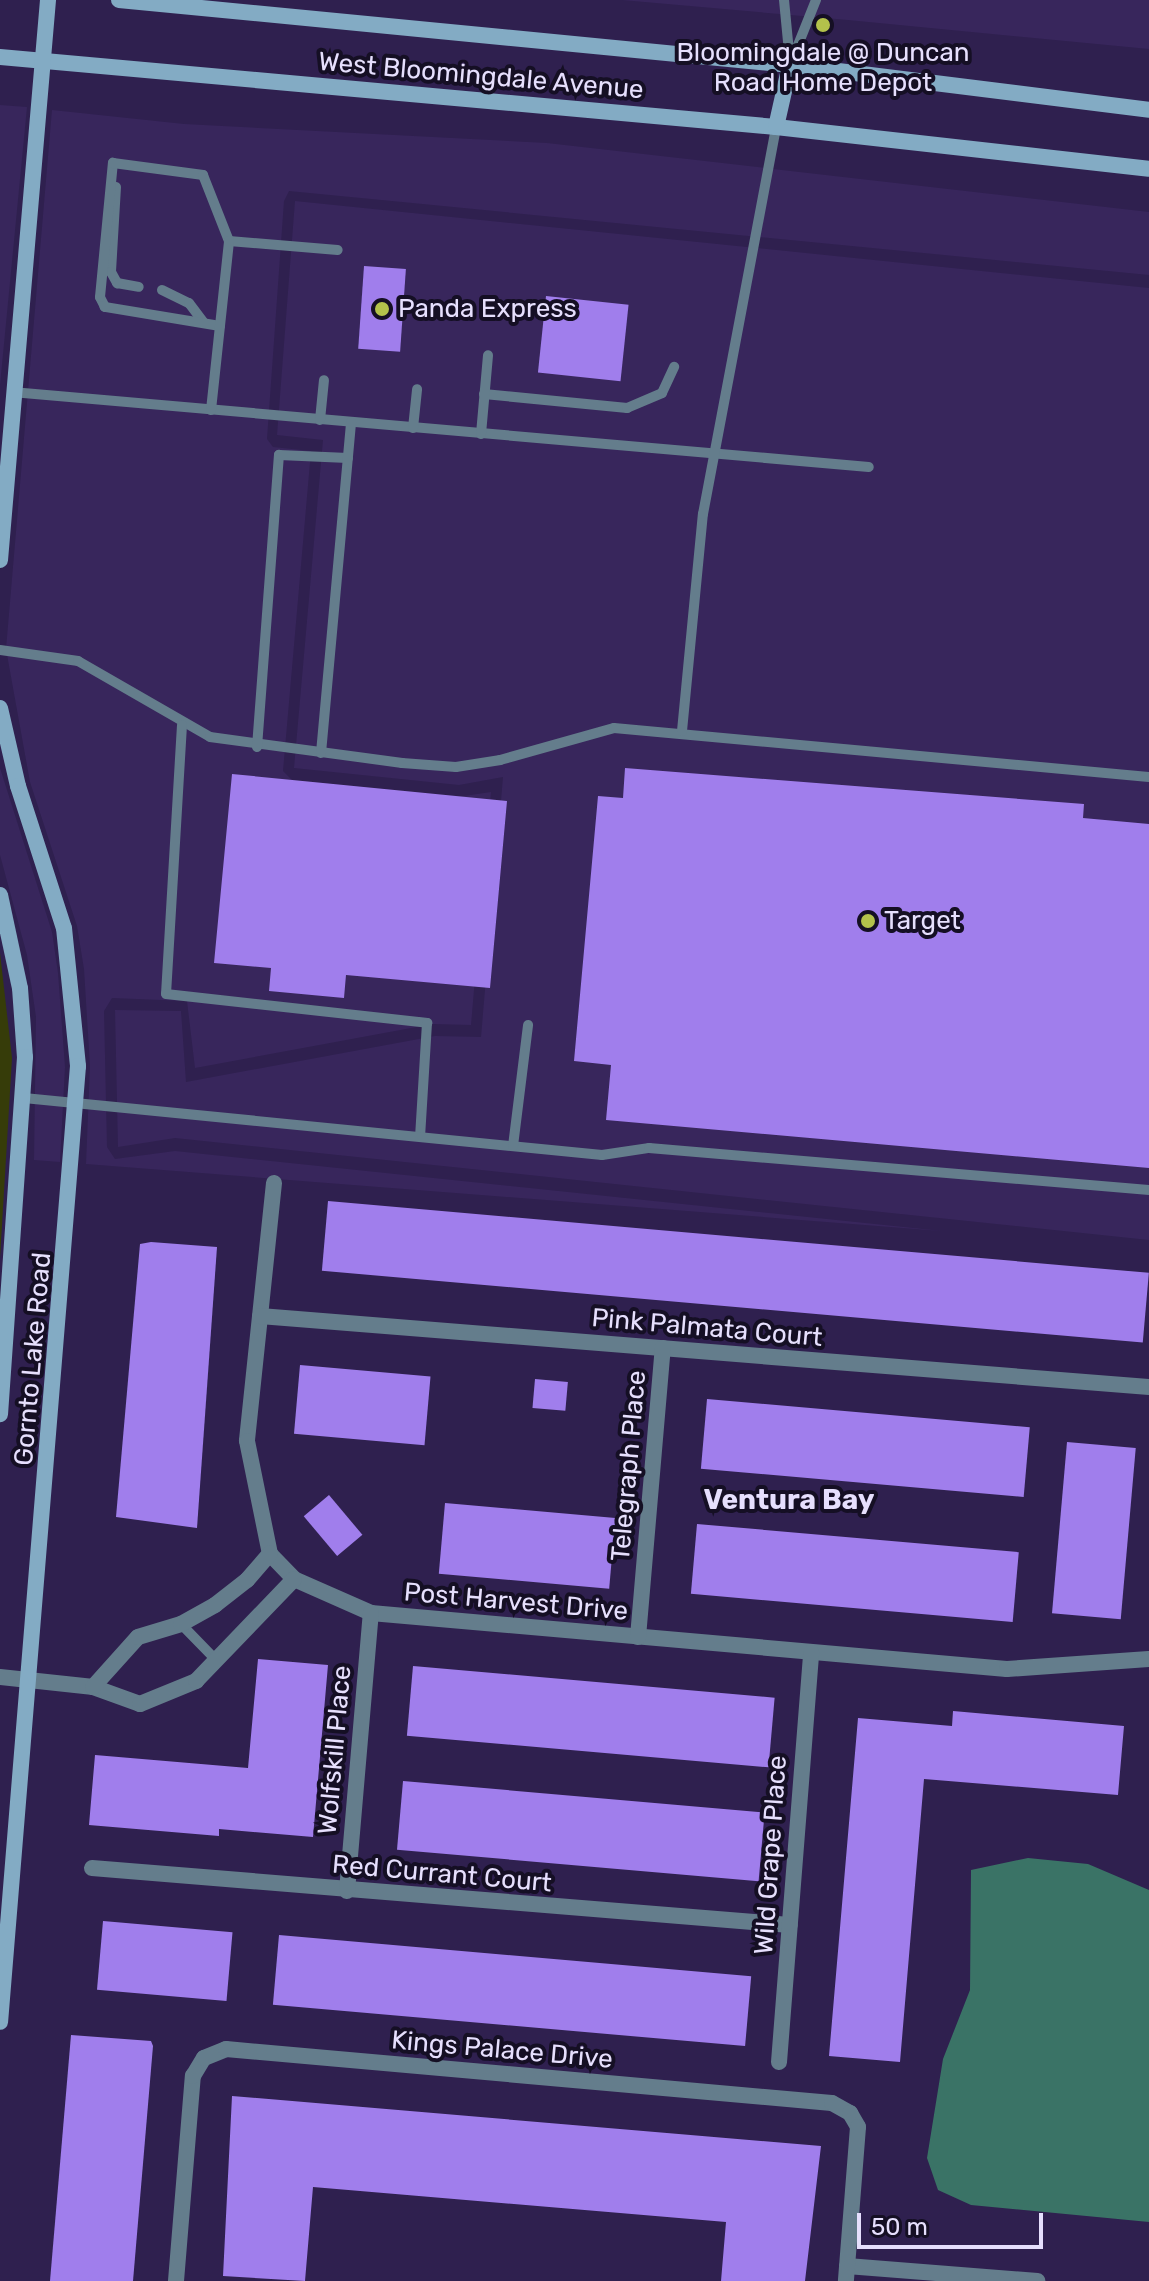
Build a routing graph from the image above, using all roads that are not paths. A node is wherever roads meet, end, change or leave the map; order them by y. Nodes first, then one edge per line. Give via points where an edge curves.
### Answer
1 (48, 0) edge
2 (119, 0) edge
3 (784, 0) edge
4 (816, 0) edge
5 (0, 57) edge
6 (43, 61) junction
7 (790, 65) junction
8 (1149, 110) edge
9 (776, 127) junction
10 (1149, 169) edge
11 (111, 178) junction
12 (229, 241) junction
13 (338, 250) dead end
14 (139, 287) dead end
15 (162, 290) dead end
16 (204, 323) junction
17 (220, 326) junction
18 (488, 355) dead end
19 (674, 367) dead end
20 (324, 380) dead end
21 (417, 389) dead end
22 (12, 392) junction
23 (484, 394) junction
24 (211, 410) junction
25 (320, 420) junction
26 (351, 422) junction
27 (413, 428) junction
28 (481, 434) junction
29 (714, 456) junction
30 (348, 458) junction
31 (869, 467) dead end
32 (0, 560) edge
33 (0, 650) edge
34 (0, 708) edge
35 (182, 725) junction
36 (682, 731) junction
37 (257, 747) junction
38 (321, 753) junction
39 (1149, 777) edge
40 (0, 895) edge
41 (528, 1025) dead end
42 (24, 1098) junction
43 (77, 1102) junction
44 (420, 1136) junction
45 (513, 1146) junction
46 (274, 1183) dead end
47 (1149, 1190) edge
48 (260, 1316) junction
49 (663, 1348) junction
50 (1149, 1387) edge
51 (0, 1414) edge
52 (270, 1554) junction
53 (294, 1579) junction
54 (371, 1613) junction
55 (181, 1624) junction
56 (638, 1637) junction
57 (811, 1652) junction
58 (215, 1659) junction
59 (1149, 1659) edge
60 (0, 1677) edge
61 (30, 1680) junction
62 (93, 1687) junction
63 (92, 1868) dead end
64 (347, 1891) junction
65 (790, 1925) junction
66 (0, 2022) edge
67 (779, 2062) dead end
68 (847, 2273) edge
69 (176, 2281) edge
70 (1037, 2281) edge

1 - 6 street
2 - 7 street, West Bloomingdale Avenue
3 - 7 lane
4 - 7 lane
5 - 6 street, West Bloomingdale Avenue
6 - 9 street, West Bloomingdale Avenue
6 - 22 street
7 - 8 street, West Bloomingdale Avenue
7 - 9 street
9 - 10 street, West Bloomingdale Avenue
9 - 29 lane
11 - 12 lane via 113,163 203,175
11 - 14 lane via 117,188 111,272 117,283
11 - 16 lane via 100,297 105,307
12 - 13 lane
12 - 17 lane
15 - 16 lane via 189,303
16 - 17 lane
17 - 24 lane
18 - 23 lane
19 - 23 lane via 662,393 627,408
20 - 25 lane
21 - 27 lane
22 - 24 lane
22 - 32 street
23 - 28 lane
24 - 25 lane
25 - 26 lane
26 - 27 lane
26 - 30 lane
27 - 28 lane
28 - 29 lane
29 - 31 lane
29 - 36 lane via 703,514
30 - 37 lane via 279,455
30 - 38 lane
33 - 35 lane via 78,661
34 - 43 street, Gornto Lake Road via 18,786 64,928 76,1031
35 - 37 lane
35 - 44 lane via 166,994 427,1023
36 - 38 lane via 614,728 538,751 456,767
36 - 39 lane
37 - 38 lane
40 - 42 street, Gornto Lake Road via 22,1003
41 - 45 lane
42 - 43 lane
42 - 51 street, Gornto Lake Road
43 - 44 lane
43 - 61 street, Gornto Lake Road
44 - 45 lane
45 - 47 lane via 602,1155 649,1148
46 - 48 street
48 - 49 street, Pink Palmata Court
48 - 52 street via 247,1441
49 - 50 street, Pink Palmata Court
49 - 56 street, Telegraph Place
52 - 53 street, Post Harvest Drive
52 - 55 street via 247,1580
53 - 54 street, Post Harvest Drive
53 - 58 street
54 - 56 street, Post Harvest Drive
54 - 64 street, Wolfskill Place
55 - 58 lane
55 - 62 street via 138,1637
56 - 57 street, Post Harvest Drive
57 - 59 street, Post Harvest Drive via 1007,1669
57 - 65 street, Wild Grape Place
58 - 62 street via 196,1681 140,1704
60 - 61 street
61 - 62 street
61 - 66 street, Gornto Lake Road
63 - 64 street, Red Currant Court
64 - 65 street, Red Currant Court
65 - 67 street, Wild Grape Place
68 - 69 street, Kings Palace Drive via 858,2127 850,2113 832,2103 226,2049 204,2058 193,2076
68 - 70 street

